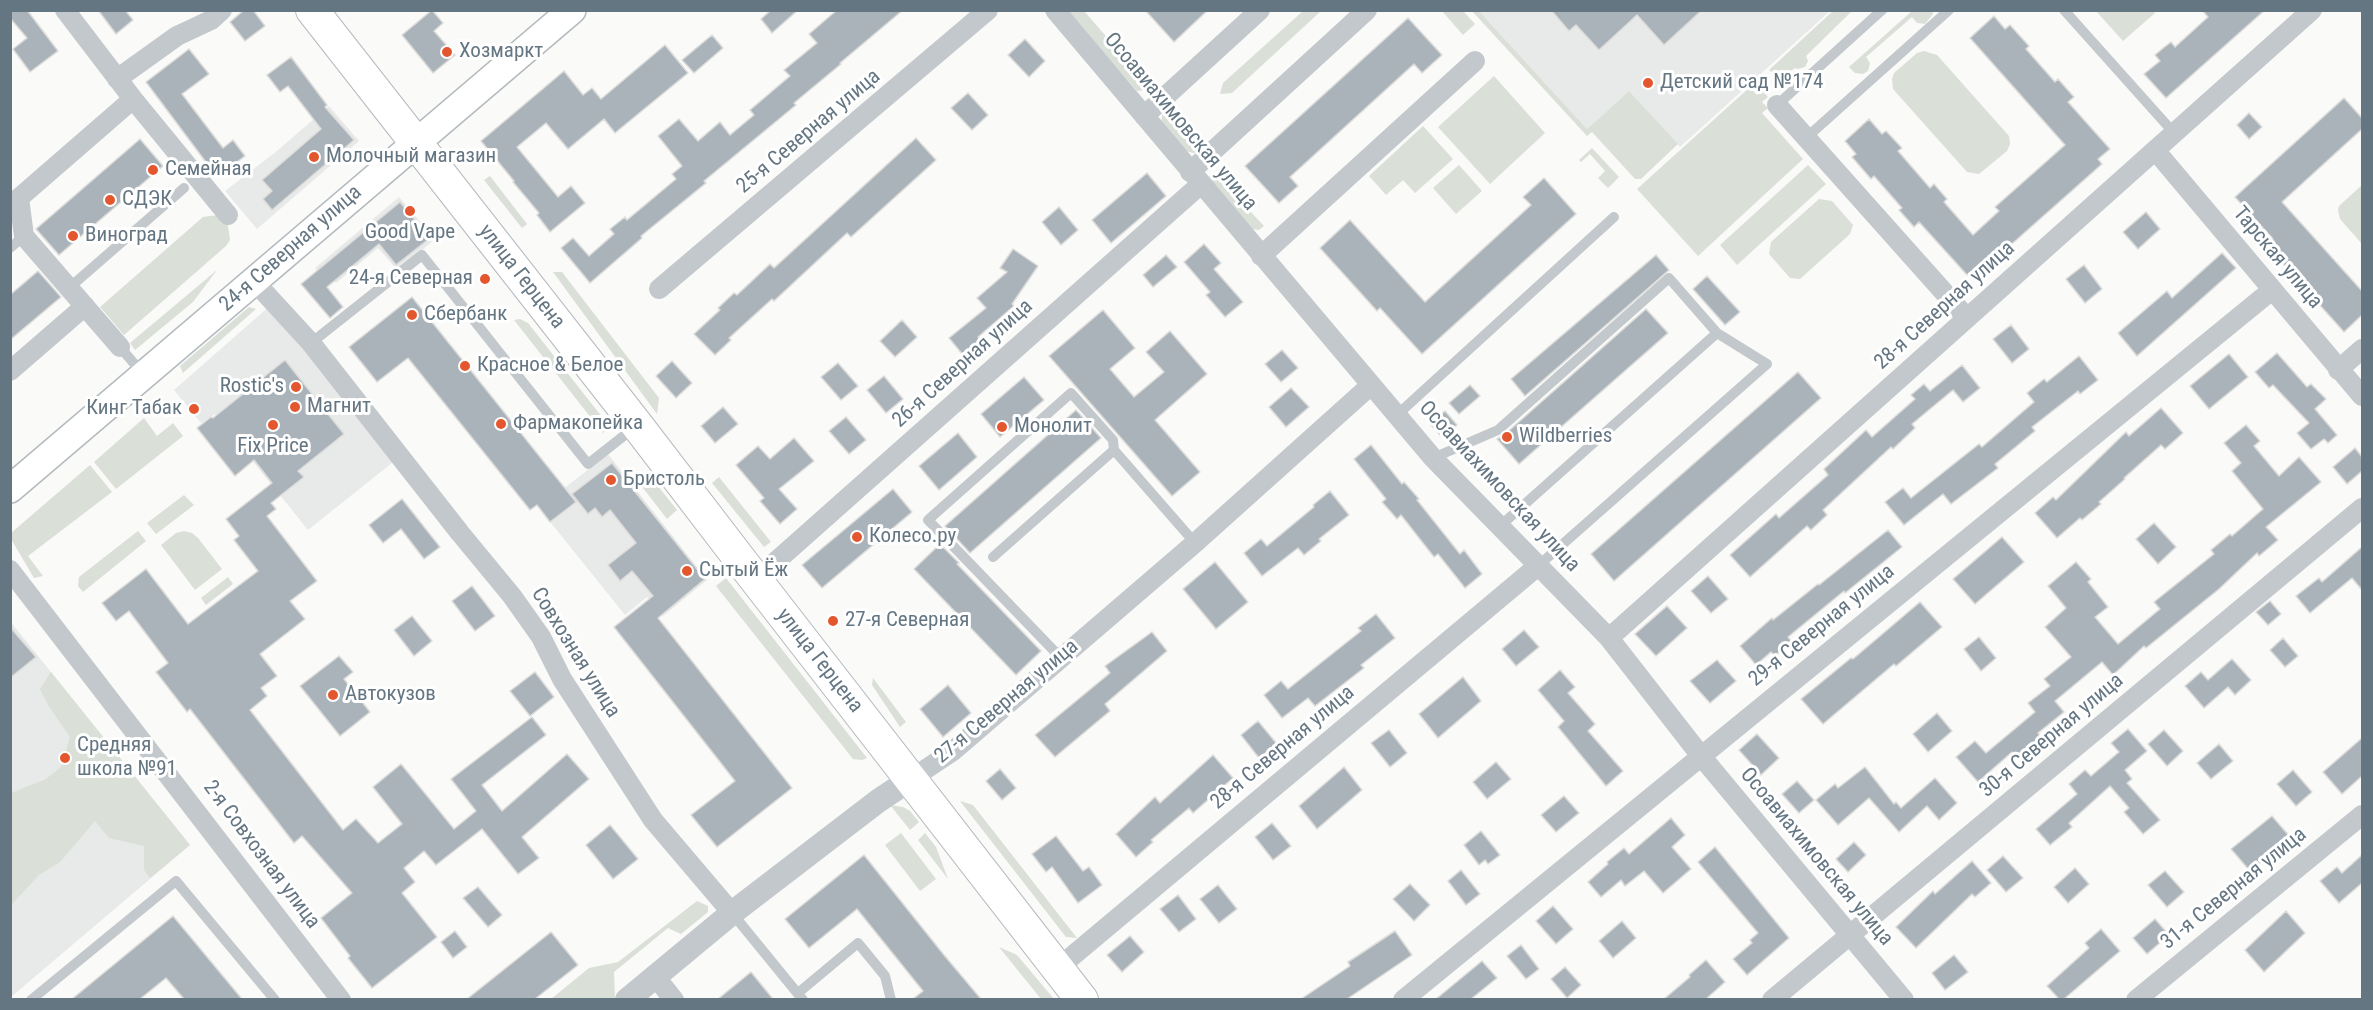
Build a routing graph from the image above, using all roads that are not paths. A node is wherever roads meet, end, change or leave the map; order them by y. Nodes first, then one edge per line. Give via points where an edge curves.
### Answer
1 (65, 10) edge
2 (222, 10) edge
3 (312, 10) edge
4 (572, 10) edge
5 (988, 10) edge
6 (1054, 10) edge
7 (1260, 10) edge
8 (1367, 10) edge
9 (1882, 10) edge
10 (1949, 10) edge
11 (2064, 10) edge
12 (2312, 10) edge
13 (1475, 61) dead end
14 (117, 79) junction
15 (133, 99) junction
16 (1777, 105) joint
17 (1144, 116) junction
18 (2174, 133) junction
19 (1806, 138) junction
20 (415, 143) junction
21 (2155, 150) junction
22 (1196, 178) junction
23 (184, 188) dead end
24 (228, 215) dead end
25 (1614, 217) dead end
26 (17, 242) edge
27 (1261, 256) junction
28 (254, 280) junction
29 (69, 288) junction
30 (659, 289) dead end
31 (2272, 290) junction
32 (85, 306) junction
33 (1967, 318) junction
34 (1717, 333) junction
35 (311, 343) junction
36 (120, 347) joint
37 (2362, 349) edge
38 (2338, 370) junction
39 (10, 371) edge
40 (144, 375) junction
41 (1371, 386) junction
42 (2362, 396) edge
43 (1397, 415) junction
44 (637, 424) junction
45 (1114, 450) junction
46 (1433, 458) junction
47 (10, 489) edge
48 (2362, 508) edge
49 (1499, 527) junction
50 (1195, 543) junction
51 (993, 557) dead end
52 (1539, 565) junction
53 (10, 570) edge
54 (755, 580) junction
55 (1610, 638) junction
56 (1061, 658) junction
57 (1701, 756) junction
58 (911, 779) junction
59 (2362, 815) edge
60 (732, 913) junction
61 (1851, 935) junction
62 (1058, 968) junction
63 (654, 975) junction
64 (800, 996) edge
65 (31, 999) edge
66 (275, 999) edge
67 (340, 999) edge
68 (627, 999) edge
69 (674, 999) edge
70 (891, 999) edge
71 (1082, 999) edge
72 (1403, 999) edge
73 (1772, 999) edge
74 (1904, 999) edge
75 (2136, 999) edge

1 - 14 street
2 - 14 street
3 - 20 main road, улица Герцена
4 - 20 main road, 24-я Северная улица
5 - 30 street, 25-я Северная улица
6 - 17 street, Осоавиахимовская улица
7 - 17 street
8 - 22 street, 26-я Северная улица
9 - 16 lane
10 - 19 lane
11 - 18 lane
12 - 18 street, 28-я Северная улица
13 - 27 street
14 - 15 street
15 - 24 street
15 - 26 street via 19,198
16 - 19 street
17 - 22 street, Осоавиахимовская улица
18 - 21 street, 28-я Северная улица
19 - 33 street
20 - 28 main road, 24-я Северная улица
20 - 44 main road, улица Герцена
21 - 31 street, Тарская улица
21 - 33 street, 28-я Северная улица
22 - 27 street, Осоавиахимовская улица
22 - 54 street, 26-я Северная улица
23 - 29 lane
25 - 43 lane
26 - 29 street
27 - 41 street, Осоавиахимовская улица
28 - 35 street, Совхозная улица
28 - 40 main road, 24-я Северная улица
29 - 32 street
31 - 38 street, Тарская улица
31 - 57 street, 29-я Северная улица
32 - 36 street
32 - 39 street
33 - 55 street, 28-я Северная улица
34 - 46 lane via 1669,278 1498,430
34 - 49 lane
34 - 52 lane via 1767,364
35 - 44 lane via 422,255 588,464
35 - 60 street, Совхозная улица via 531,622 562,679 653,820
36 - 40 lane
37 - 38 street
38 - 42 street, Тарская улица
40 - 47 main road, 24-я Северная улица
41 - 43 street, Осоавиахимовская улица
41 - 50 street, 27-я Северная улица
43 - 46 street, Осоавиахимовская улица
44 - 54 main road, улица Герцена
45 - 50 lane
45 - 51 lane
45 - 56 lane via 1113,440 1071,393 928,520
46 - 49 street, Осоавиахимовская улица
48 - 61 street, 30-я Северная улица
49 - 52 street, Осоавиахимовская улица
50 - 56 street, 27-я Северная улица
52 - 55 street, Осоавиахимовская улица
52 - 62 street, 28-я Северная улица
53 - 67 street, 2-я Совхозная улица
54 - 58 main road, улица Герцена
55 - 57 street, Осоавиахимовская улица
56 - 58 street, 27-я Северная улица via 953,751
57 - 61 street, Осоавиахимовская улица
57 - 72 street, 29-я Северная улица
58 - 60 street, 27-я Северная улица
58 - 62 main road, улица Герцена
59 - 75 street, 31-я Северная улица
60 - 63 street, 27-я Северная улица
60 - 64 lane, Совхозная улица
61 - 73 street, 30-я Северная улица
61 - 74 street, Осоавиахимовская улица
62 - 71 main road, улица Герцена
63 - 68 street, 27-я Северная улица
63 - 69 street
64 - 70 lane via 858,943 885,976
65 - 66 lane via 176,881

